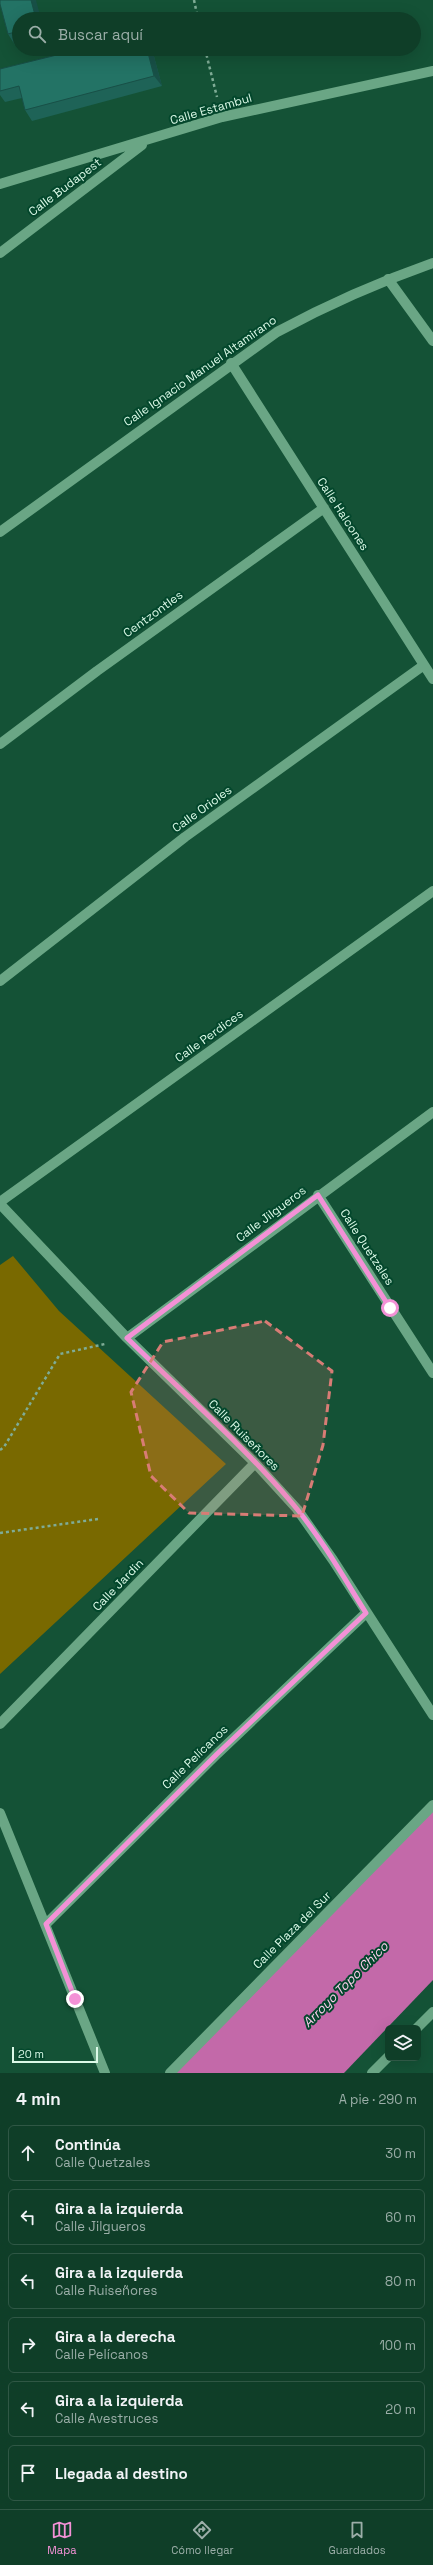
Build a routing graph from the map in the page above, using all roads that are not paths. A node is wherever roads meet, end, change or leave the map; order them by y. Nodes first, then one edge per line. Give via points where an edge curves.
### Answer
1 (433, 71) edge
2 (147, 141) junction
3 (0, 184) edge
4 (0, 253) edge
5 (433, 264) edge
6 (388, 279) junction
7 (433, 341) edge
8 (231, 363) junction
9 (324, 508) junction
10 (0, 532) edge
11 (424, 665) junction
12 (433, 679) edge
13 (0, 744) edge
14 (433, 891) edge
15 (0, 981) edge
16 (433, 1112) edge
17 (318, 1195) junction
18 (0, 1203) edge
19 (127, 1338) junction
20 (433, 1374) edge
21 (255, 1463) junction
22 (366, 1613) junction
23 (433, 1715) edge
24 (0, 1724) edge
25 (433, 1805) edge
26 (0, 1813) edge
27 (46, 1924) junction
28 (433, 2012) edge
29 (420, 2025) edge
30 (385, 2060) edge
31 (105, 2073) edge
32 (170, 2073) edge
33 (372, 2073) edge

1 - 2 street, Calle Estambul via 222,117
2 - 3 street, Calle Estambul
2 - 4 street, Calle Budapest
5 - 6 street, Calle Ignacio Manuel Altamirano
6 - 7 street
6 - 8 street, Calle Ignacio Manuel Altamirano via 309,314
8 - 9 street, Calle Halcones
8 - 10 street, Calle Ignacio Manuel Altamirano
9 - 11 street, Calle Halcones
9 - 13 street, Centzontles
11 - 12 street, Calle Halcones
11 - 15 street, Calle Orioles via 185,837
14 - 18 street, Calle Perdices
16 - 17 street, Calle Jilgueros
17 - 19 street, Calle Jilgueros
17 - 20 street, Calle Quetzales
18 - 19 street, Calle Ruiseñores
19 - 21 street, Calle Ruiseñores
21 - 22 street, Calle Ruiseñores via 297,1509
21 - 24 street, Calle Jardin
22 - 23 street, Calle Ruiseñores
22 - 27 street, Calle Pelícanos via 217,1754
25 - 32 street, Calle Plaza del Sur
26 - 27 street
27 - 31 street
28 - 29 street
30 - 33 street

